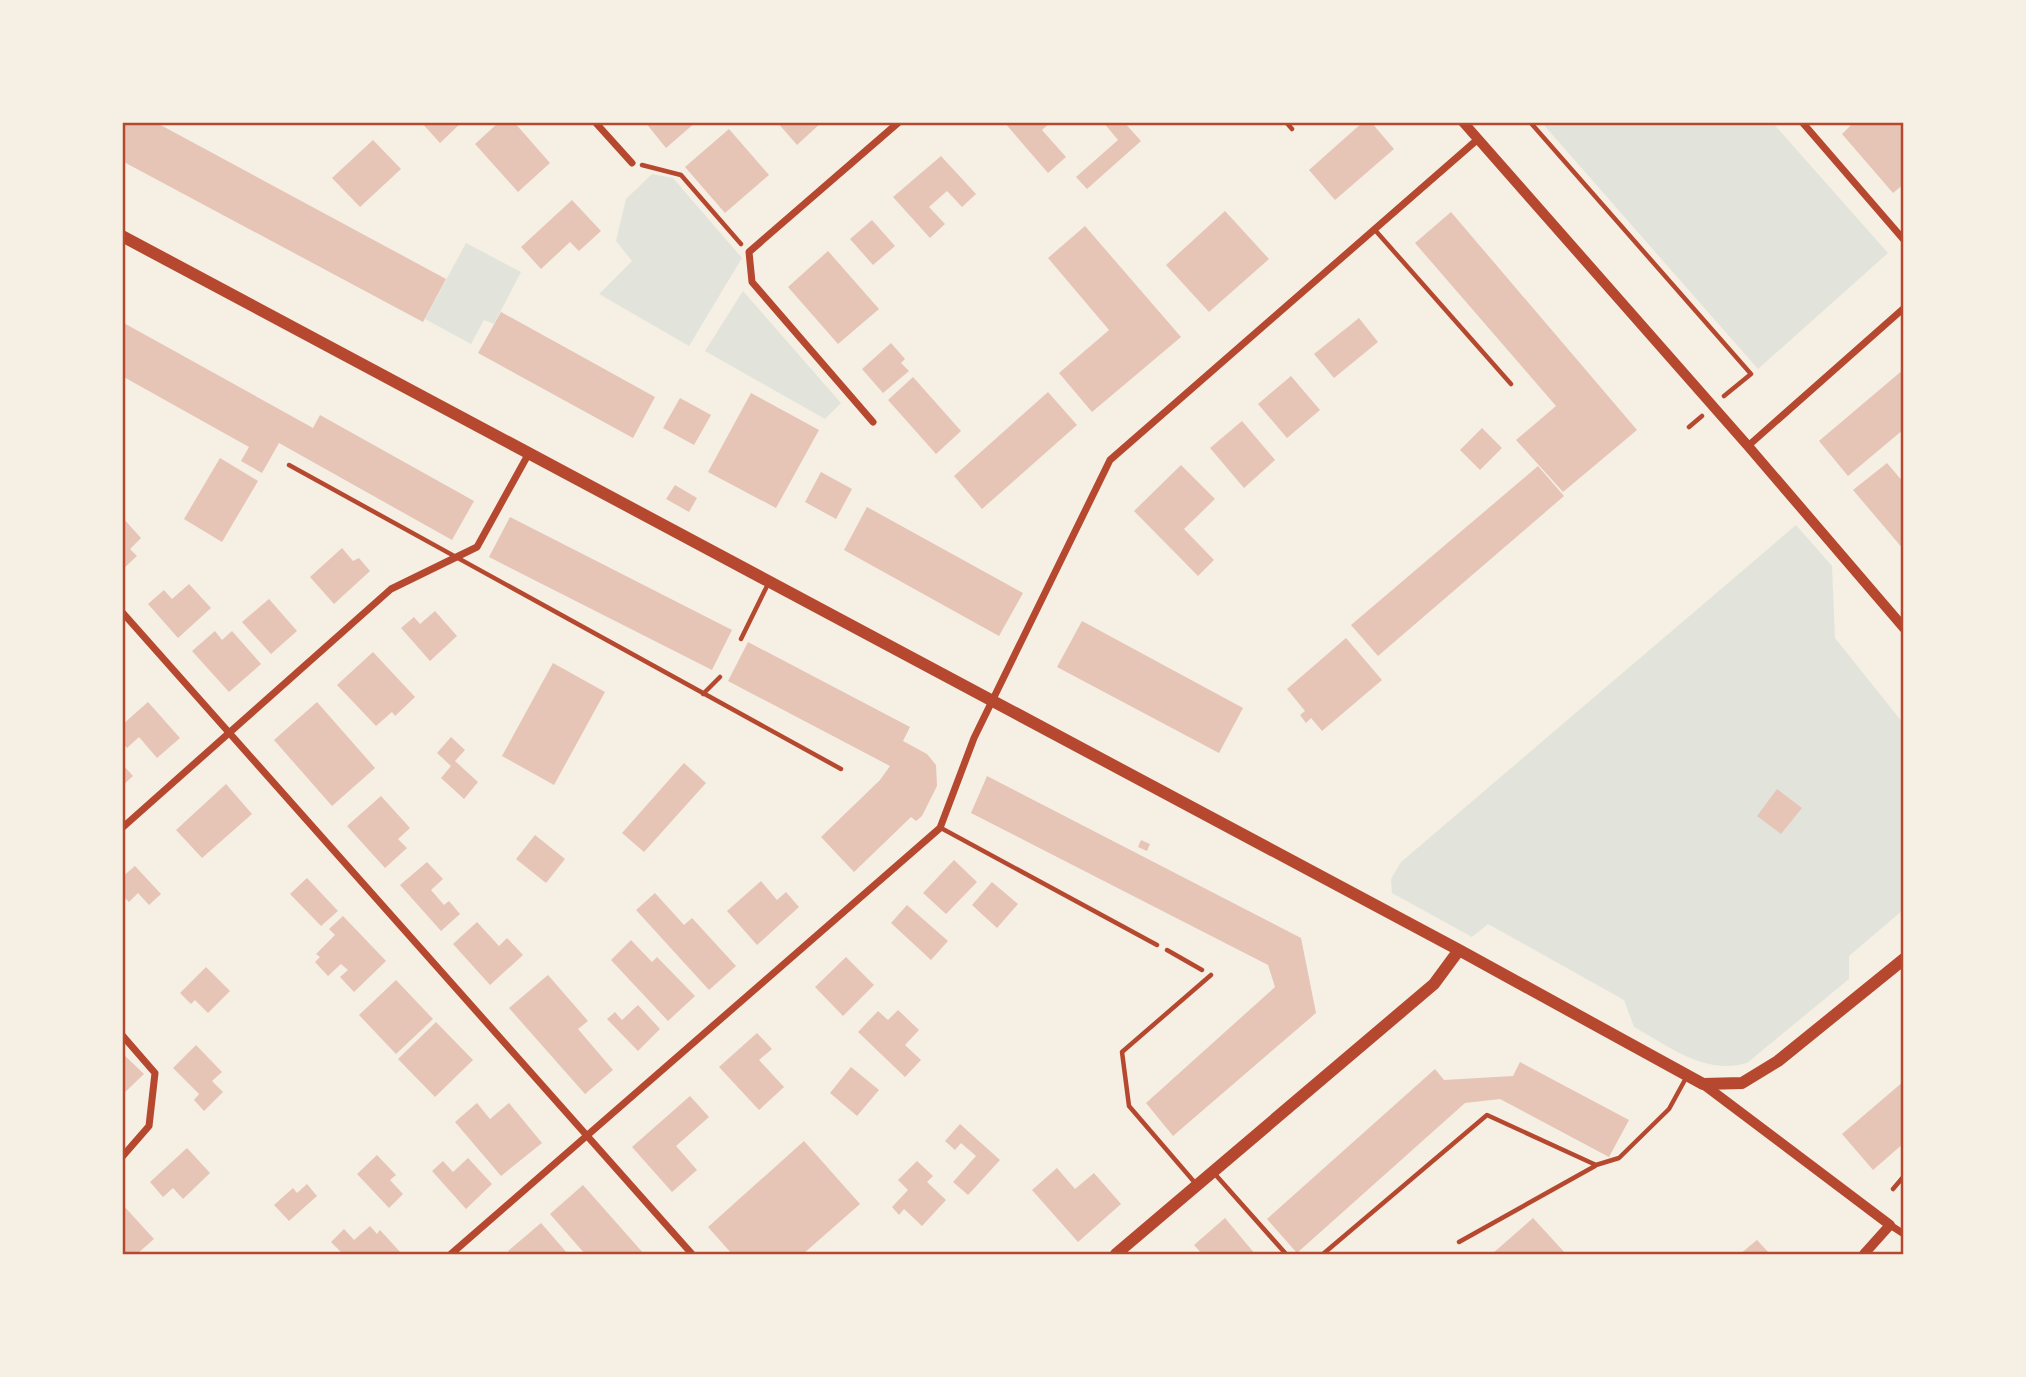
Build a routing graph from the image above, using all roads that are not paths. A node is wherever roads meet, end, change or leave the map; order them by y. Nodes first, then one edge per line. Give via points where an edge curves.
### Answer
1 (596, 122) edge
2 (899, 122) edge
3 (1286, 122) edge
4 (1463, 122) edge
5 (1802, 122) edge
6 (1292, 130) dead end
7 (1478, 139) junction
8 (632, 163) road end
9 (1374, 229) junction
10 (122, 236) edge
11 (1903, 240) edge
12 (1903, 308) edge
13 (1511, 384) dead end
14 (873, 422) dead end
15 (1748, 446) junction
16 (529, 453) junction
17 (289, 465) dead end
18 (453, 558) junction
19 (769, 581) junction
20 (122, 612) edge
21 (1903, 628) edge
22 (741, 639) dead end
23 (720, 677) dead end
24 (702, 694) junction
25 (993, 702) junction
26 (230, 732) junction
27 (841, 769) dead end
28 (122, 828) edge
29 (940, 828) junction
30 (1157, 944) road end
31 (1459, 950) junction
32 (1903, 959) edge
33 (1211, 975) road end
34 (122, 1035) edge
35 (1687, 1075) junction
36 (1703, 1084) junction
37 (590, 1136) junction
38 (122, 1157) edge
39 (1596, 1165) junction
40 (1213, 1172) junction
41 (1198, 1186) junction
42 (1890, 1225) junction
43 (1903, 1234) edge
44 (1459, 1242) dead end
45 (451, 1255) edge
46 (692, 1255) edge
47 (1116, 1255) edge
48 (1286, 1255) edge
49 (1323, 1255) edge
50 (1864, 1255) edge

1 - 8 street
2 - 14 street via 749,252 752,282
3 - 6 lane
4 - 7 street
5 - 11 street
7 - 9 street
7 - 15 street
9 - 13 lane
9 - 25 street via 1110,460
10 - 16 main road
12 - 15 street
15 - 21 street
16 - 18 street via 477,547
16 - 19 main road
17 - 18 lane
18 - 24 lane
18 - 26 street via 391,589
19 - 22 lane
19 - 25 main road
20 - 26 street
23 - 24 lane
24 - 27 lane
25 - 29 street via 974,738
25 - 31 main road
26 - 28 street
26 - 37 street
29 - 30 lane
29 - 37 street
31 - 35 main road
31 - 40 main road via 1434,984
32 - 36 main road via 1779,1062 1742,1083
33 - 41 lane via 1122,1052 1129,1106
34 - 38 street via 155,1073 149,1126
35 - 36 main road
35 - 39 lane via 1669,1109 1619,1158
36 - 42 street
37 - 45 street
37 - 46 street
39 - 44 lane
39 - 49 lane via 1488,1115
40 - 41 main road
40 - 48 lane
41 - 47 main road
42 - 43 street
42 - 50 street

